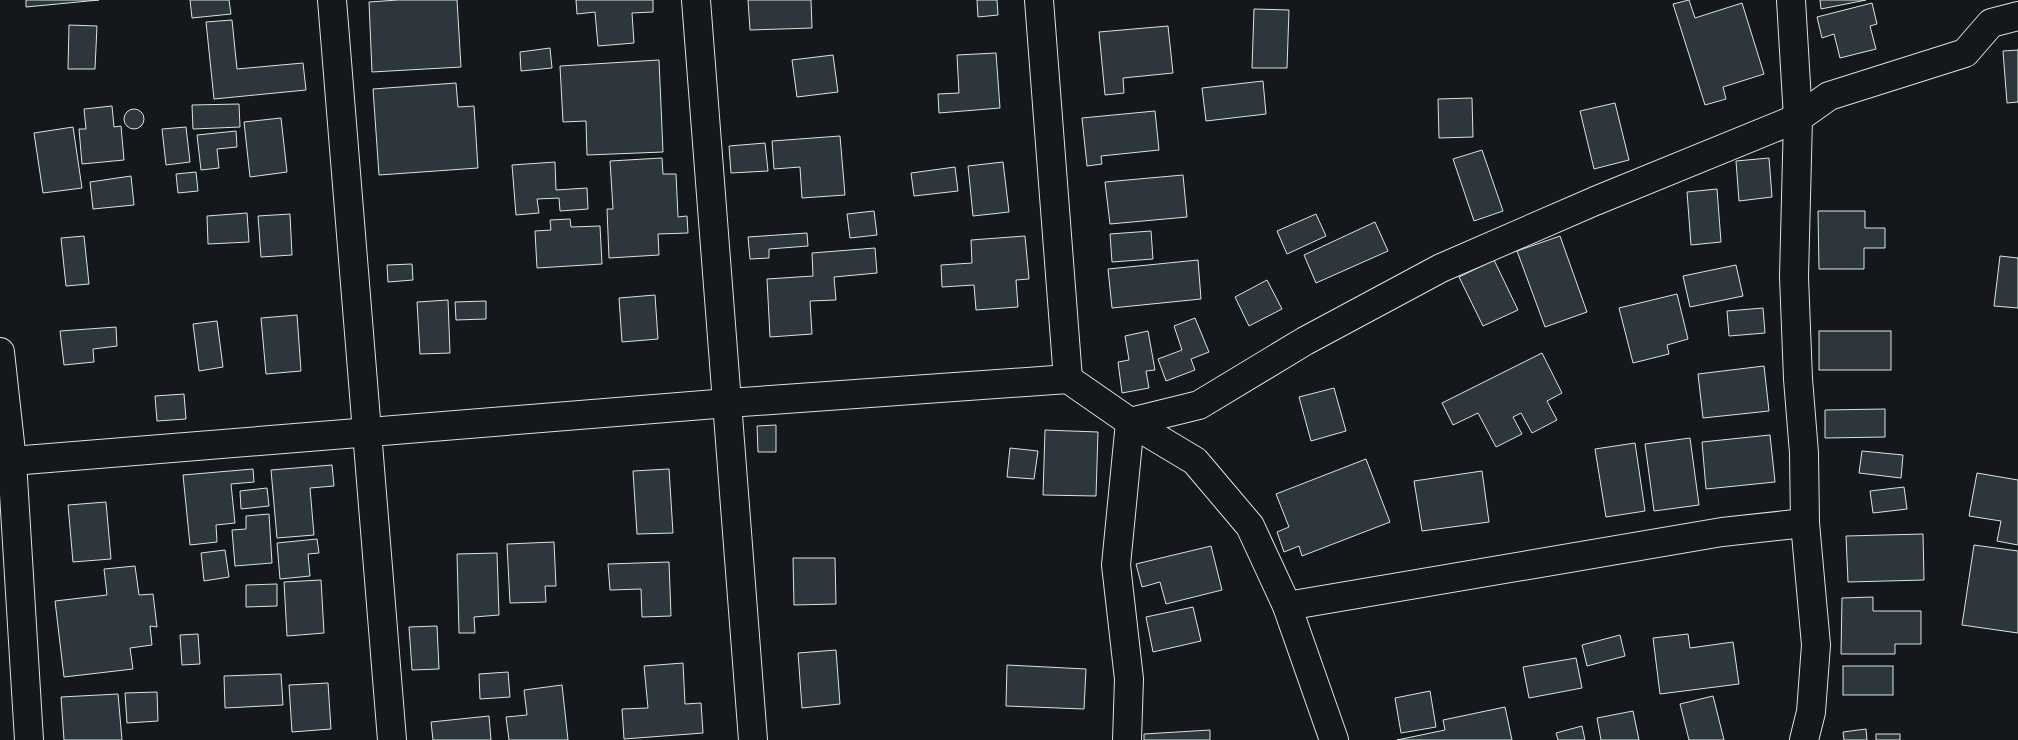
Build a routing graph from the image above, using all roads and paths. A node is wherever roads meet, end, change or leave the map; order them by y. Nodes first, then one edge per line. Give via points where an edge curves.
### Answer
1 (332, 0) edge
2 (696, 0) edge
3 (1039, 0) edge
4 (1791, 0) edge
5 (2018, 16) edge
6 (1798, 118) junction
7 (0, 352) edge
8 (1068, 379) junction
9 (728, 404) junction
10 (1130, 422) junction
11 (366, 434) junction
12 (12, 461) junction
13 (1805, 523) junction
14 (1287, 606) junction
15 (29, 740) edge
16 (392, 740) edge
17 (753, 740) edge
18 (1127, 740) edge
19 (1334, 740) edge
20 (1804, 740) edge

1 - 11 street
2 - 9 street
3 - 8 street
4 - 6 street
5 - 6 street via 1991,23 1965,53 1829,96
6 - 10 street via 1441,268 1305,341 1198,405
6 - 13 street via 1794,277
7 - 12 street
8 - 9 street
8 - 10 street
9 - 11 street
9 - 17 street
10 - 14 street via 1196,461 1250,526
10 - 18 street via 1116,565 1130,679
11 - 12 street
11 - 16 street
12 - 15 street
13 - 14 street via 1722,532
13 - 20 street via 1816,645 1811,712
14 - 19 street

